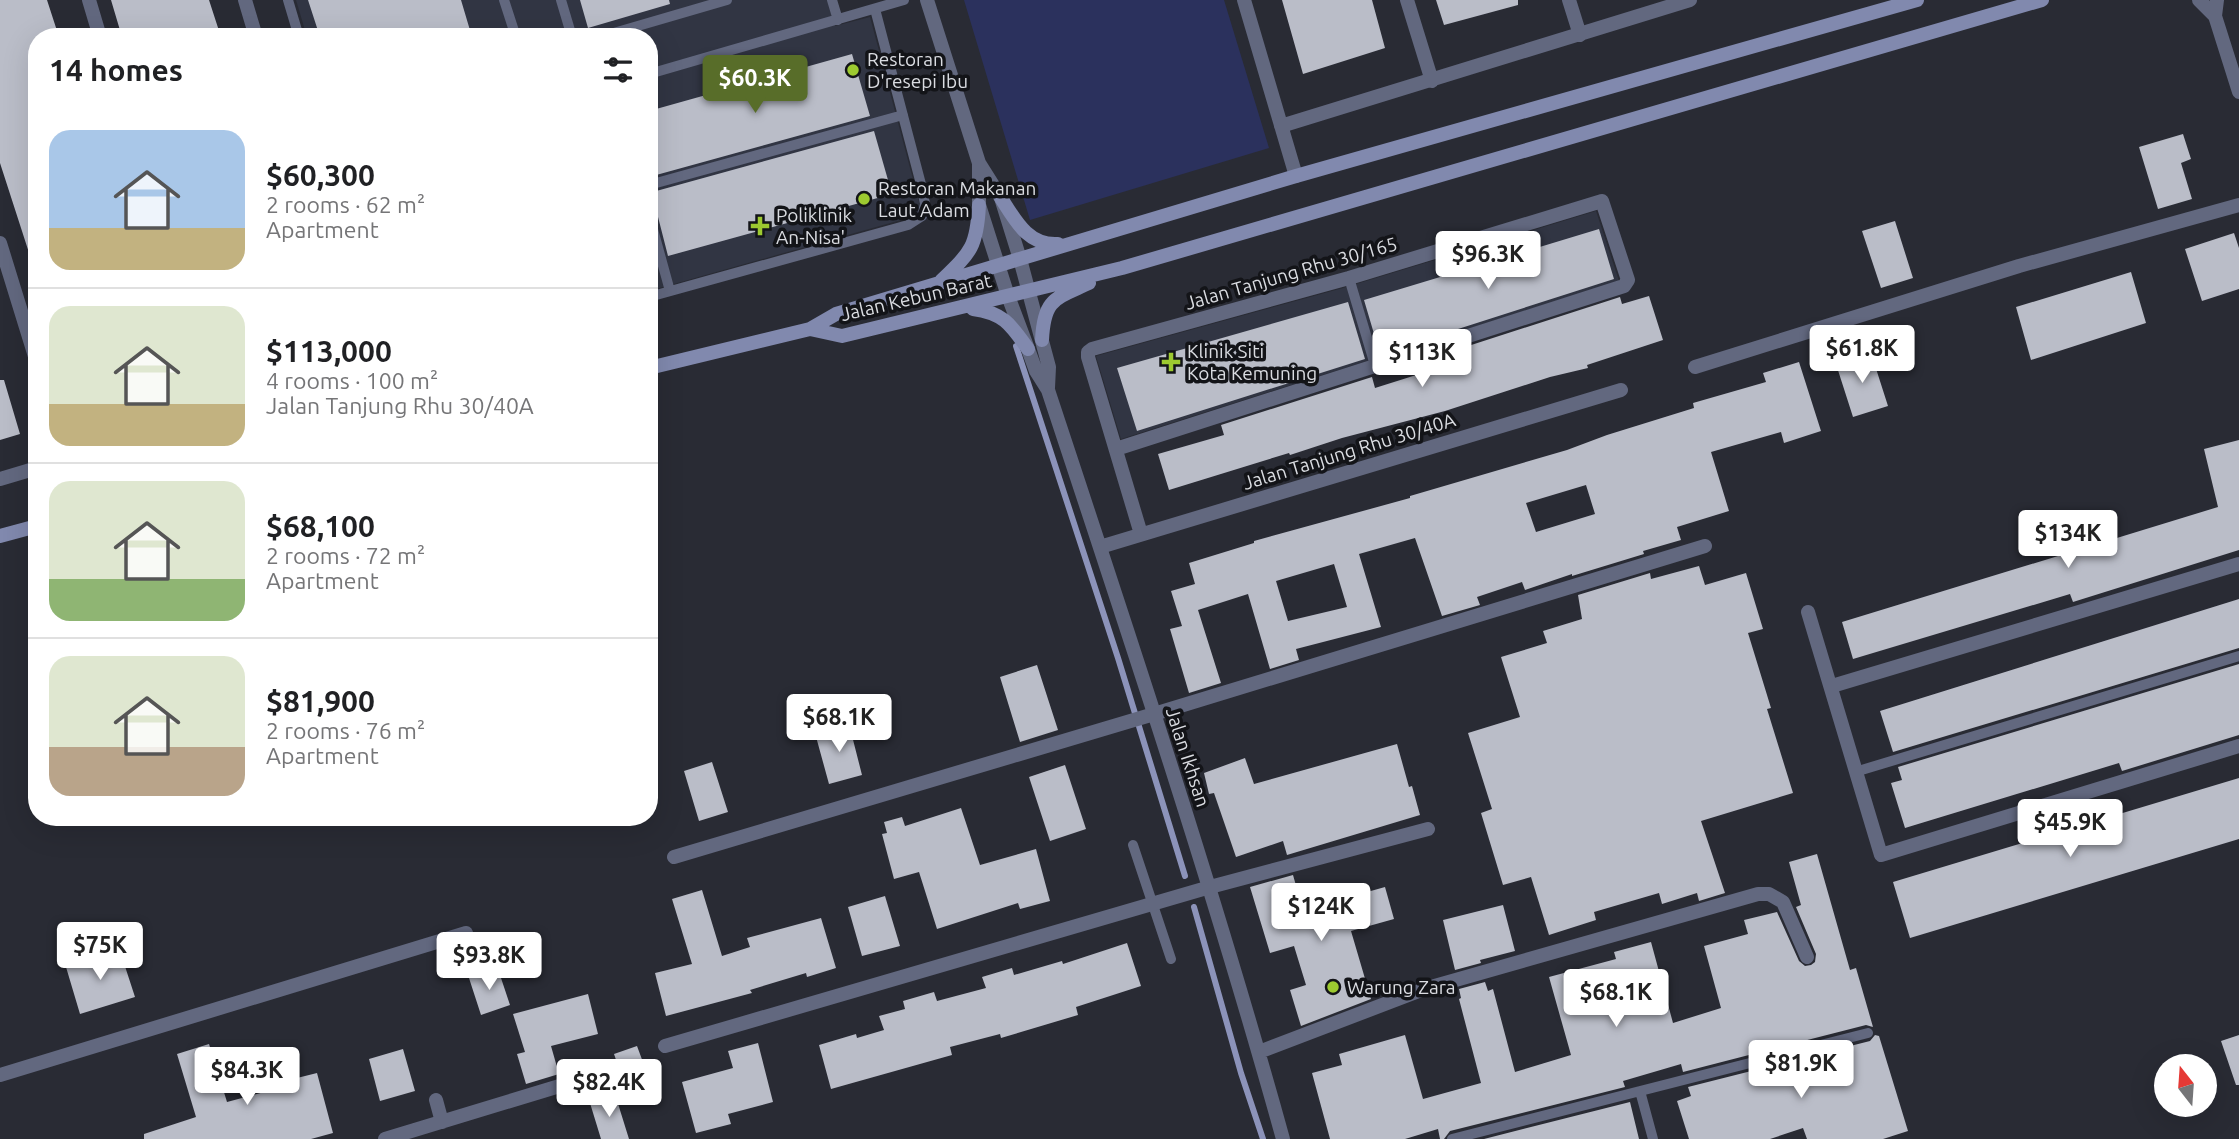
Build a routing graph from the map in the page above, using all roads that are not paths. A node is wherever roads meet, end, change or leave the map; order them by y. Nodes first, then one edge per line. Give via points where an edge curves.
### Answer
1 (89, 0) edge
2 (245, 0) edge
3 (288, 0) edge
4 (504, 0) edge
5 (561, 0) edge
6 (727, 0) edge
7 (832, 0) edge
8 (904, 0) edge
9 (928, 0) edge
10 (1244, 0) edge
11 (1407, 0) edge
12 (1569, 0) edge
13 (1690, 0) edge
14 (1917, 0) edge
15 (2042, 0) edge
16 (2199, 0) edge
17 (2217, 0) edge
18 (875, 9) junction
19 (2215, 16) junction
20 (838, 20) junction
21 (97, 28) edge
22 (253, 28) edge
23 (296, 28) edge
24 (513, 28) edge
25 (569, 28) edge
26 (631, 28) edge
27 (1580, 35) junction
28 (658, 71) edge
29 (1432, 81) junction
30 (2239, 92) edge
31 (904, 115) junction
32 (1281, 126) junction
33 (979, 163) junction
34 (1296, 176) junction
35 (658, 183) edge
36 (1001, 198) junction
37 (979, 205) junction
38 (2239, 205) edge
39 (1079, 242) junction
40 (0, 243) edge
41 (658, 248) edge
42 (1020, 259) junction
43 (998, 266) junction
44 (1122, 268) junction
45 (1349, 278) junction
46 (937, 284) junction
47 (670, 291) junction
48 (1030, 291) junction
49 (658, 294) edge
50 (1008, 296) junction
51 (932, 315) junction
52 (810, 329) junction
53 (28, 334) edge
54 (1042, 340) junction
55 (1028, 349) junction
56 (1375, 365) junction
57 (658, 366) edge
58 (1695, 367) dead end
59 (1048, 390) junction
60 (1621, 390) dead end
61 (1116, 449) junction
62 (28, 471) edge
63 (0, 479) edge
64 (28, 528) edge
65 (1141, 534) junction
66 (0, 536) edge
67 (1705, 546) dead end
68 (1100, 547) junction
69 (2239, 564) edge
70 (1808, 612) dead end
71 (2239, 656) edge
72 (1832, 686) junction
73 (1148, 716) junction
74 (2239, 746) edge
75 (1855, 772) junction
76 (1428, 829) dead end
77 (1133, 845) dead end
78 (674, 857) dead end
79 (1210, 887) junction
80 (1153, 905) junction
81 (466, 933) dead end
82 (1807, 957) dead end
83 (1171, 959) dead end
84 (1868, 1033) dead end
85 (665, 1046) dead end
86 (1259, 1052) junction
87 (0, 1075) edge
88 (576, 1081) dead end
89 (1640, 1091) junction
90 (436, 1100) dead end
91 (442, 1122) junction
92 (385, 1139) edge
93 (1283, 1139) edge
94 (1452, 1139) edge
95 (1653, 1139) edge

1 - 21 street
2 - 22 street
3 - 23 lane
4 - 24 lane
5 - 25 lane
6 - 26 lane
7 - 20 lane
8 - 18 lane
9 - 33 street
10 - 32 street
11 - 29 street
12 - 27 street
13 - 27 street
14 - 34 main road
15 - 44 main road
16 - 19 street
17 - 19 street
18 - 20 lane
18 - 31 lane
19 - 30 street
20 - 28 lane
27 - 29 street
29 - 32 street
31 - 35 lane
31 - 47 lane via 925,204 922,216 908,225
32 - 34 street
33 - 36 street, Jalan Ikhsan
33 - 37 street, Jalan Ikhsan
34 - 39 main road
36 - 39 main road via 1033,240 1049,245
36 - 42 street, Jalan Ikhsan
37 - 43 street, Jalan Ikhsan
37 - 46 main road via 978,230 970,252
38 - 58 street via 2019,266
39 - 42 main road, Jalan Kebun Barat
40 - 53 street
41 - 47 lane
42 - 43 main road, Jalan Kebun Barat
42 - 48 street, Jalan Ikhsan
43 - 46 main road, Jalan Kebun Barat
43 - 50 street, Jalan Ikhsan
44 - 48 main road, Jalan Kebun Barat
44 - 54 main road via 1053,302 1044,313
45 - 56 lane
45 - 56 street, Jalan Tanjung Rhu 30/165 via 1602,201 1628,280 1624,286
45 - 61 street, Jalan Tanjung Rhu 30/165 via 1092,349 1088,357
46 - 52 main road, Jalan Kebun Barat via 836,314
47 - 49 lane
48 - 50 main road, Jalan Kebun Barat
48 - 54 street, Jalan Ikhsan
50 - 51 main road, Jalan Kebun Barat
50 - 55 street, Jalan Ikhsan
51 - 52 main road, Jalan Kebun Barat via 842,336
51 - 55 main road via 988,311 1013,327
52 - 57 main road, Jalan Kebun Barat
54 - 59 street, Jalan Ikhsan via 1049,367
55 - 59 street, Jalan Ikhsan
56 - 61 street
59 - 68 street, Jalan Ikhsan
60 - 65 street, Jalan Tanjung Rhu 30/40A
61 - 65 street, Jalan Tanjung Rhu 30/165
62 - 63 street
64 - 66 main road
65 - 68 street, Jalan Tanjung Rhu 30/40A
67 - 73 street
68 - 73 street, Jalan Ikhsan
69 - 72 street
70 - 72 street
71 - 75 lane
72 - 75 street
73 - 78 street
73 - 79 street, Jalan Ikhsan
74 - 75 street via 1881,855
76 - 79 street
77 - 80 lane
79 - 80 street
79 - 86 street, Jalan Ikhsan
80 - 83 lane
80 - 85 street
81 - 87 street
82 - 86 street via 1783,902 1758,894 1424,989
84 - 89 lane
86 - 93 street, Jalan Ikhsan
88 - 91 street
89 - 94 lane
89 - 95 lane
90 - 91 street
91 - 92 street

